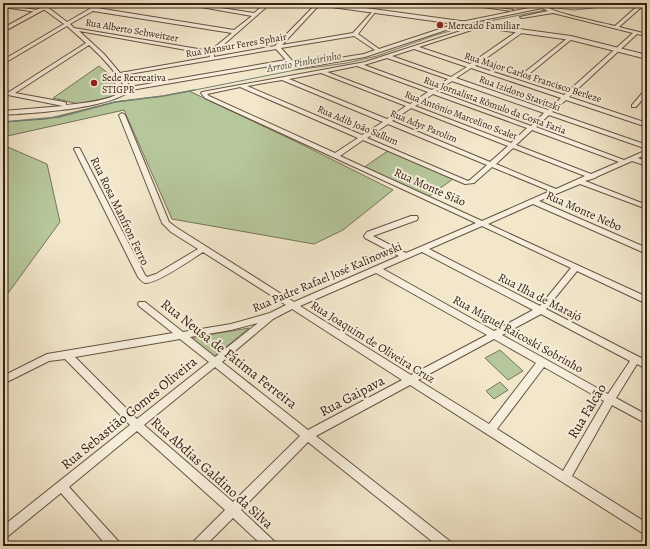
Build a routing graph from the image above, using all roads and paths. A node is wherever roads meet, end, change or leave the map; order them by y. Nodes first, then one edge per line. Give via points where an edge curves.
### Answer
1 (52, 3) edge
2 (103, 3) edge
3 (180, 3) edge
4 (269, 3) edge
5 (318, 3) edge
6 (455, 3) edge
7 (644, 3) edge
8 (379, 4) dead end
9 (3, 6) edge
10 (542, 6) edge
11 (44, 8) junction
12 (92, 9) junction
13 (37, 11) junction
14 (374, 11) junction
15 (518, 11) junction
16 (551, 11) junction
17 (256, 15) junction
18 (522, 17) dead end
19 (465, 23) junction
20 (68, 24) junction
21 (478, 25) junction
22 (616, 27) junction
23 (73, 29) junction
24 (3, 30) edge
25 (521, 31) junction
26 (236, 32) junction
27 (637, 32) junction
28 (355, 34) junction
29 (647, 35) edge
30 (571, 38) junction
31 (88, 43) junction
32 (277, 47) junction
33 (413, 47) junction
34 (619, 50) junction
35 (379, 51) junction
36 (212, 56) junction
37 (387, 56) junction
38 (647, 57) edge
39 (289, 61) junction
40 (3, 62) edge
41 (358, 64) junction
42 (471, 66) junction
43 (322, 71) junction
44 (527, 73) dead end
45 (121, 74) junction
46 (283, 78) junction
47 (453, 78) junction
48 (242, 85) junction
49 (129, 89) junction
50 (433, 91) junction
51 (647, 91) edge
52 (3, 92) edge
53 (11, 93) junction
54 (566, 98) junction
55 (73, 106) junction
56 (411, 106) junction
57 (634, 106) dead end
58 (3, 113) edge
59 (549, 113) junction
60 (122, 115) dead end
61 (387, 122) junction
62 (647, 125) edge
63 (532, 128) junction
64 (363, 137) junction
65 (513, 145) junction
66 (647, 147) edge
67 (77, 149) dead end
68 (647, 152) edge
69 (335, 156) junction
70 (633, 158) junction
71 (625, 162) junction
72 (647, 164) edge
73 (492, 165) junction
74 (593, 177) junction
75 (582, 182) junction
76 (557, 192) junction
77 (535, 202) junction
78 (647, 207) edge
79 (414, 218) dead end
80 (483, 224) junction
81 (203, 249) junction
82 (422, 249) junction
83 (647, 251) edge
84 (406, 256) junction
85 (576, 268) junction
86 (376, 269) junction
87 (647, 301) edge
88 (142, 304) dead end
89 (293, 305) junction
90 (540, 310) junction
91 (273, 316) junction
92 (495, 335) junction
93 (181, 336) junction
94 (66, 354) junction
95 (636, 359) junction
96 (215, 361) junction
97 (542, 362) junction
98 (647, 365) edge
99 (3, 380) edge
100 (411, 380) junction
101 (610, 399) junction
102 (647, 420) edge
103 (137, 424) junction
104 (490, 430) junction
105 (309, 434) junction
106 (565, 478) junction
107 (61, 486) junction
108 (234, 510) junction
109 (647, 530) edge
110 (3, 533) edge
111 (114, 546) edge
112 (197, 546) edge
113 (271, 546) edge
114 (447, 546) edge

1 - 11 street
2 - 12 street
3 - 17 street
4 - 17 street
5 - 14 street
5 - 32 street
6 - 15 street
7 - 22 street
8 - 14 street
9 - 13 street
10 - 15 street
10 - 16 street
11 - 13 street
11 - 20 street
12 - 20 street
12 - 26 street
13 - 24 street
14 - 19 street
14 - 28 street
15 - 19 street
16 - 18 street
16 - 22 street
17 - 26 street
19 - 21 street
19 - 35 street
20 - 23 street
20 - 40 street
21 - 25 street
21 - 33 street
22 - 27 street
23 - 31 street
23 - 36 street, Rua Alberto Schweitzer
25 - 30 street
25 - 42 street
26 - 36 street
27 - 29 street
27 - 34 street
28 - 32 street, Rua Mansur Feres Sphair
28 - 35 street
30 - 34 street
30 - 44 street
31 - 45 street
31 - 53 street
32 - 36 street, Rua Mansur Feres Sphair
32 - 39 street
33 - 37 street
33 - 42 street, Rua Major Carlos Francisco Berleze
34 - 38 street
34 - 54 street
35 - 39 street via 295,67
36 - 45 street, Rua Mansur Feres Sphair
37 - 41 street
37 - 47 street, Rua Izidoro Stavitzki
39 - 49 street
41 - 43 street
41 - 50 street, Rua Jornalista Rômulo da Costa Faria
42 - 47 street
42 - 54 street, Rua Major Carlos Francisco Berleze
43 - 46 street
43 - 56 street, Rua Antônio Marcelino Scalet
45 - 49 street
46 - 48 street
46 - 61 street, Rua Adyr Parolim
47 - 50 street
47 - 59 street, Rua Izidoro Stavitzki
48 - 64 street, Rua Adib João Sallum
48 - 69 street, Rua Monte Sião via 204,93 207,97
49 - 55 street via 125,95 112,99
50 - 56 street
50 - 63 street, Rua Jornalista Rômulo da Costa Faria
51 - 57 street
52 - 53 street
53 - 55 street
54 - 59 street
54 - 62 street, Rua Major Carlos Francisco Berleze
55 - 58 street
56 - 61 street
56 - 65 street, Rua Antônio Marcelino Scalet
59 - 63 street
59 - 66 street, Rua Izidoro Stavitzki
60 - 81 street, Rua Joaquim de Oliveira Cruz via 166,223
61 - 64 street
61 - 73 street, Rua Adyr Parolim
63 - 65 street
63 - 71 street, Rua Jornalista Rômulo da Costa Faria
64 - 69 street
64 - 73 street, Rua Adib João Sallum via 467,183 472,182
65 - 73 street
65 - 74 street, Rua Antônio Marcelino Scalet
67 - 81 street, Rua Rosa Manfron Ferro via 138,273 146,280 159,276
68 - 70 street, Rua Padre Rafael José Kalinowski
69 - 80 street, Rua Monte Sião
70 - 71 street, Rua Padre Rafael José Kalinowski
70 - 72 street
71 - 74 street, Rua Padre Rafael José Kalinowski
73 - 76 street, Rua Adyr Parolim
74 - 75 street, Rua Padre Rafael José Kalinowski
75 - 76 street, Rua Padre Rafael José Kalinowski
75 - 78 street
76 - 77 street, Rua Padre Rafael José Kalinowski
77 - 80 street, Rua Padre Rafael José Kalinowski
77 - 83 street, Rua Monte Nebo
79 - 84 street via 368,236
80 - 82 street, Rua Padre Rafael José Kalinowski
80 - 85 street, Rua Monte Sião
81 - 89 street, Rua Joaquim de Oliveira Cruz
82 - 84 street, Rua Padre Rafael José Kalinowski
82 - 90 street, Rua Ilha de Marajó
84 - 86 street, Rua Padre Rafael José Kalinowski
85 - 87 street, Rua Monte Sião
85 - 90 street, Rua Gaipava
86 - 89 street, Rua Padre Rafael José Kalinowski
86 - 92 street, Rua Miguel Raicoski Sobrinho
88 - 93 street, Rua Neusa de Fátima Ferreira
89 - 91 street, Rua Padre Rafael José Kalinowski
89 - 100 street, Rua Joaquim de Oliveira Cruz
90 - 92 street, Rua Gaipava
90 - 95 street, Rua Ilha de Marajó
91 - 93 street, Rua Padre Rafael José Kalinowski via 238,326
91 - 96 street, Rua Sebastião Gomes Oliveira
92 - 97 street, Rua Miguel Raicoski Sobrinho
92 - 100 street, Rua Gaipava
93 - 94 street, Rua Padre Rafael José Kalinowski
93 - 96 street, Rua Neusa de Fátima Ferreira
94 - 99 street, Rua Padre Rafael José Kalinowski via 47,358
94 - 103 street, Rua Abdias Galdino da Silva
95 - 98 street, Rua Ilha de Marajó
95 - 101 street, Rua Falcão
96 - 103 street, Rua Sebastião Gomes Oliveira
96 - 105 street, Rua Neusa de Fátima Ferreira
97 - 101 street, Rua Miguel Raicoski Sobrinho
97 - 104 street
100 - 104 street, Rua Joaquim de Oliveira Cruz
100 - 105 street, Rua Gaipava
101 - 102 street, Rua Miguel Raicoski Sobrinho
101 - 106 street, Rua Falcão
103 - 107 street, Rua Sebastião Gomes Oliveira
103 - 108 street, Rua Abdias Galdino da Silva
104 - 106 street, Rua Joaquim de Oliveira Cruz
105 - 108 street, Rua Gaipava
105 - 114 street, Rua Neusa de Fátima Ferreira
106 - 109 street, Rua Joaquim de Oliveira Cruz
107 - 110 street, Rua Sebastião Gomes Oliveira
107 - 111 street
108 - 112 street, Rua Gaipava
108 - 113 street, Rua Abdias Galdino da Silva

